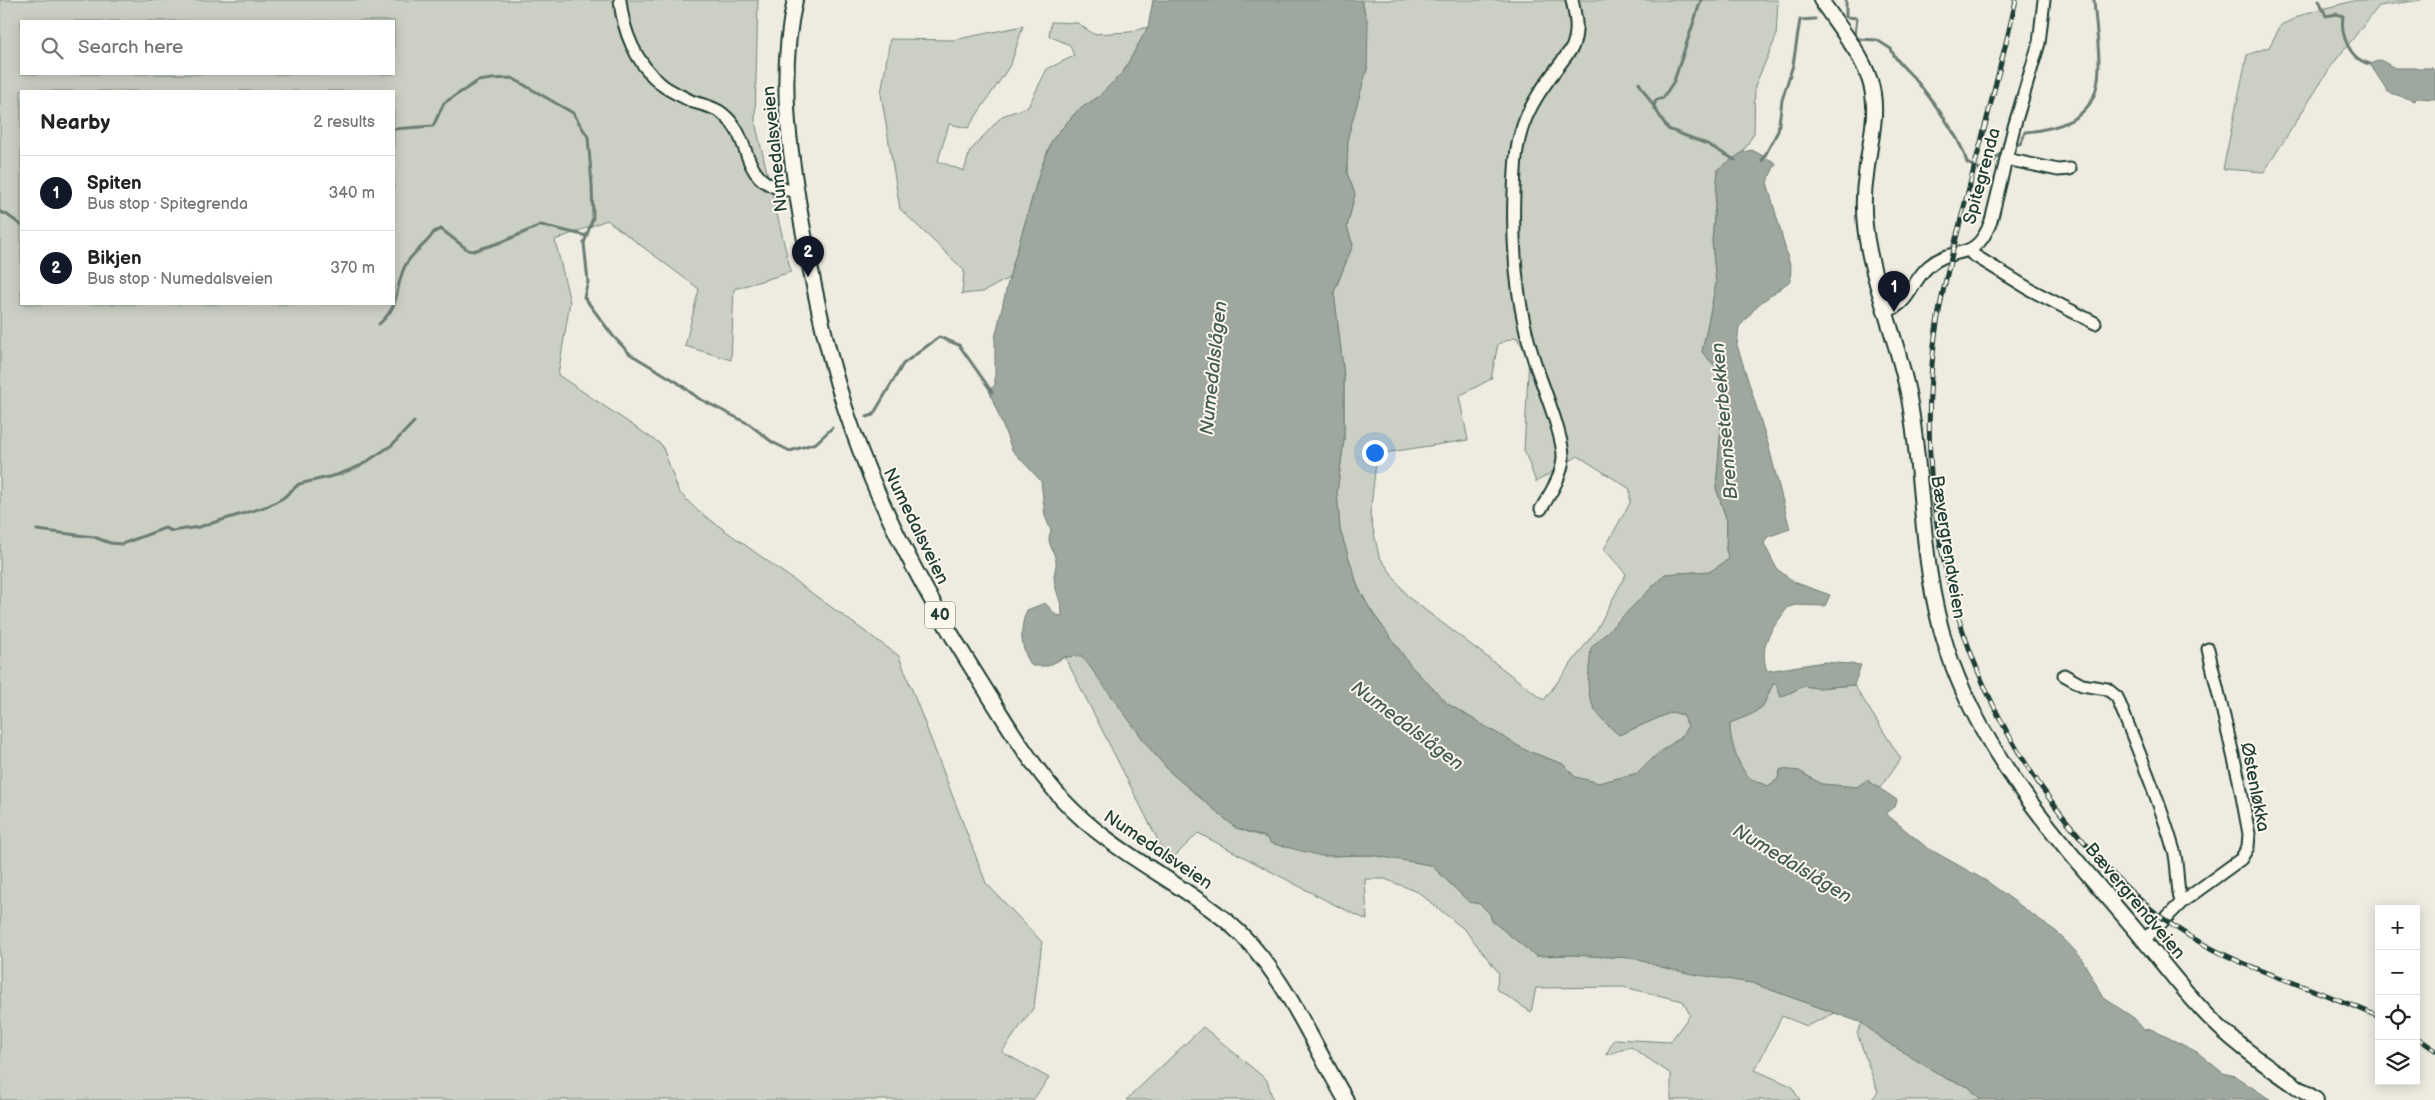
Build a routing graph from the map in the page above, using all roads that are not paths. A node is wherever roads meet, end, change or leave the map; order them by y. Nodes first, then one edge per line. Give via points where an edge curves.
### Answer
1 (620, 0) edge
2 (795, 0) edge
3 (1572, 0) edge
4 (1820, 0) edge
5 (2044, 0) edge
6 (2006, 159) junction
7 (2070, 169) dead end
8 (796, 191) junction
9 (1969, 250) junction
10 (1886, 312) junction
11 (2095, 323) dead end
12 (1541, 509) dead end
13 (2208, 648) dead end
14 (2064, 675) dead end
15 (2182, 902) junction
16 (2144, 940) junction
17 (1346, 1100) edge
18 (2316, 1100) edge

1 - 8 street via 626,36 661,84 693,102 722,112 739,135 754,170 773,188
2 - 8 main road, Numedalsveien / 40 via 785,84 787,128
3 - 12 street via 1577,22 1576,37 1572,48 1529,111 1515,163 1514,254 1519,299 1524,328 1563,456 1560,472
4 - 10 main road, Bævergrendveien via 1859,58 1873,92 1874,124 1864,186 1864,216 1868,250
5 - 6 street, Spitegrenda via 2039,43
6 - 7 street via 2058,170
6 - 9 street, Spitegrenda via 1988,230 1979,244
8 - 17 main road, Numedalsveien / 40 via 821,316 852,429 896,533 966,659 1040,772 1083,821 1118,849 1221,917 1256,951 1300,1017
9 - 10 street, Spitegrenda via 1931,264 1904,302
9 - 11 street via 2031,290
10 - 16 main road, Bævergrendveien via 1909,396 1935,604 1961,685 2023,794
13 - 15 street, Østenløkka via 2249,841 2241,859
14 - 15 street via 2082,685 2107,689 2117,697 2172,845 2179,877 2178,895
15 - 16 street, Østenløkka
16 - 18 main road, Bævergrendveien via 2215,1023

